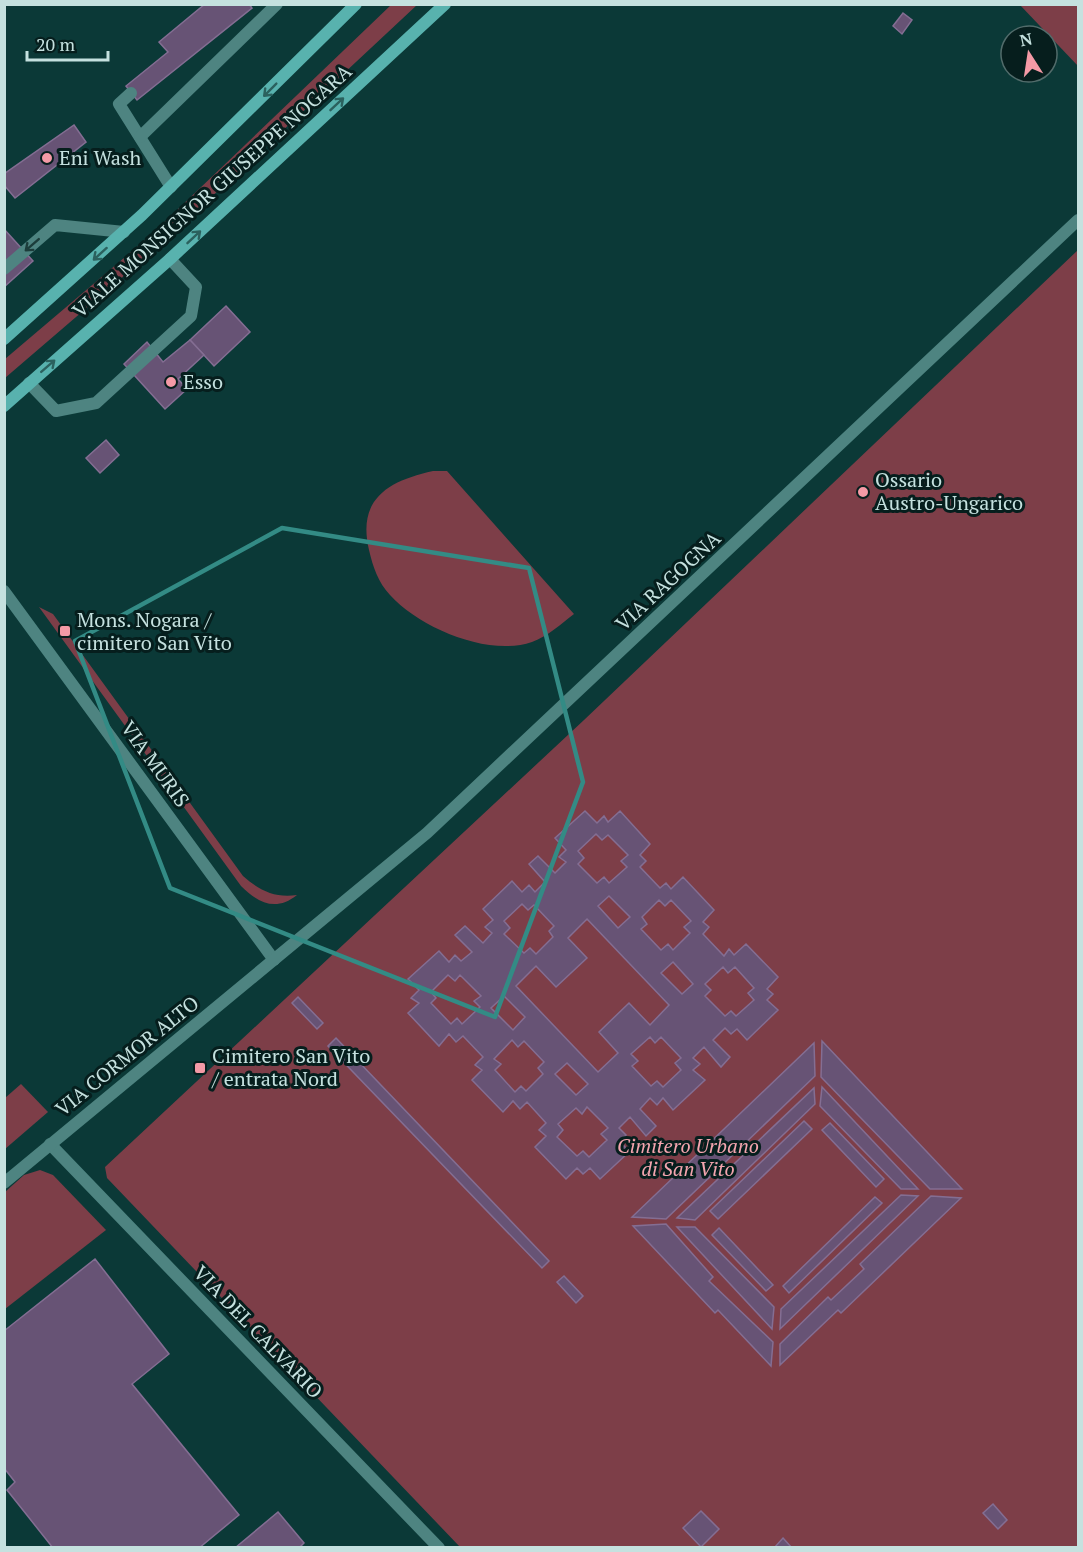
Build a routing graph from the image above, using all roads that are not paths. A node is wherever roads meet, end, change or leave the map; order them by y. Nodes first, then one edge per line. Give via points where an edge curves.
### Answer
1 (277, 4) edge
2 (356, 4) edge
3 (445, 4) edge
4 (131, 93) dead end
5 (140, 137) junction
6 (171, 187) junction
7 (1078, 220) edge
8 (124, 232) junction
9 (170, 259) junction
10 (4, 269) edge
11 (4, 339) edge
12 (29, 383) junction
13 (4, 406) edge
14 (4, 591) edge
15 (274, 960) junction
16 (50, 1144) junction
17 (4, 1183) edge
18 (439, 1548) edge

1 - 5 street
2 -> 6 main road, VIALE MONSIGNOR GIUSEPPE NOGARA
9 -> 3 main road, VIALE MONSIGNOR GIUSEPPE NOGARA
4 - 5 street via 119,104
5 - 6 street
6 - 8 main road, VIALE MONSIGNOR GIUSEPPE NOGARA
7 - 15 street, VIA RAGOGNA via 427,833
8 -> 10 street via 55,225
8 -> 11 main road, VIALE MONSIGNOR GIUSEPPE NOGARA
12 -> 9 main road, VIALE MONSIGNOR GIUSEPPE NOGARA
9 - 12 street via 196,287 191,316 96,403 56,411
12 - 13 main road, VIALE MONSIGNOR GIUSEPPE NOGARA
14 - 15 street, VIA MURIS
15 - 16 street, VIA CORMOR ALTO
16 - 17 street, VIA CORMOR ALTO
16 - 18 street, VIA DEL CALVARIO

